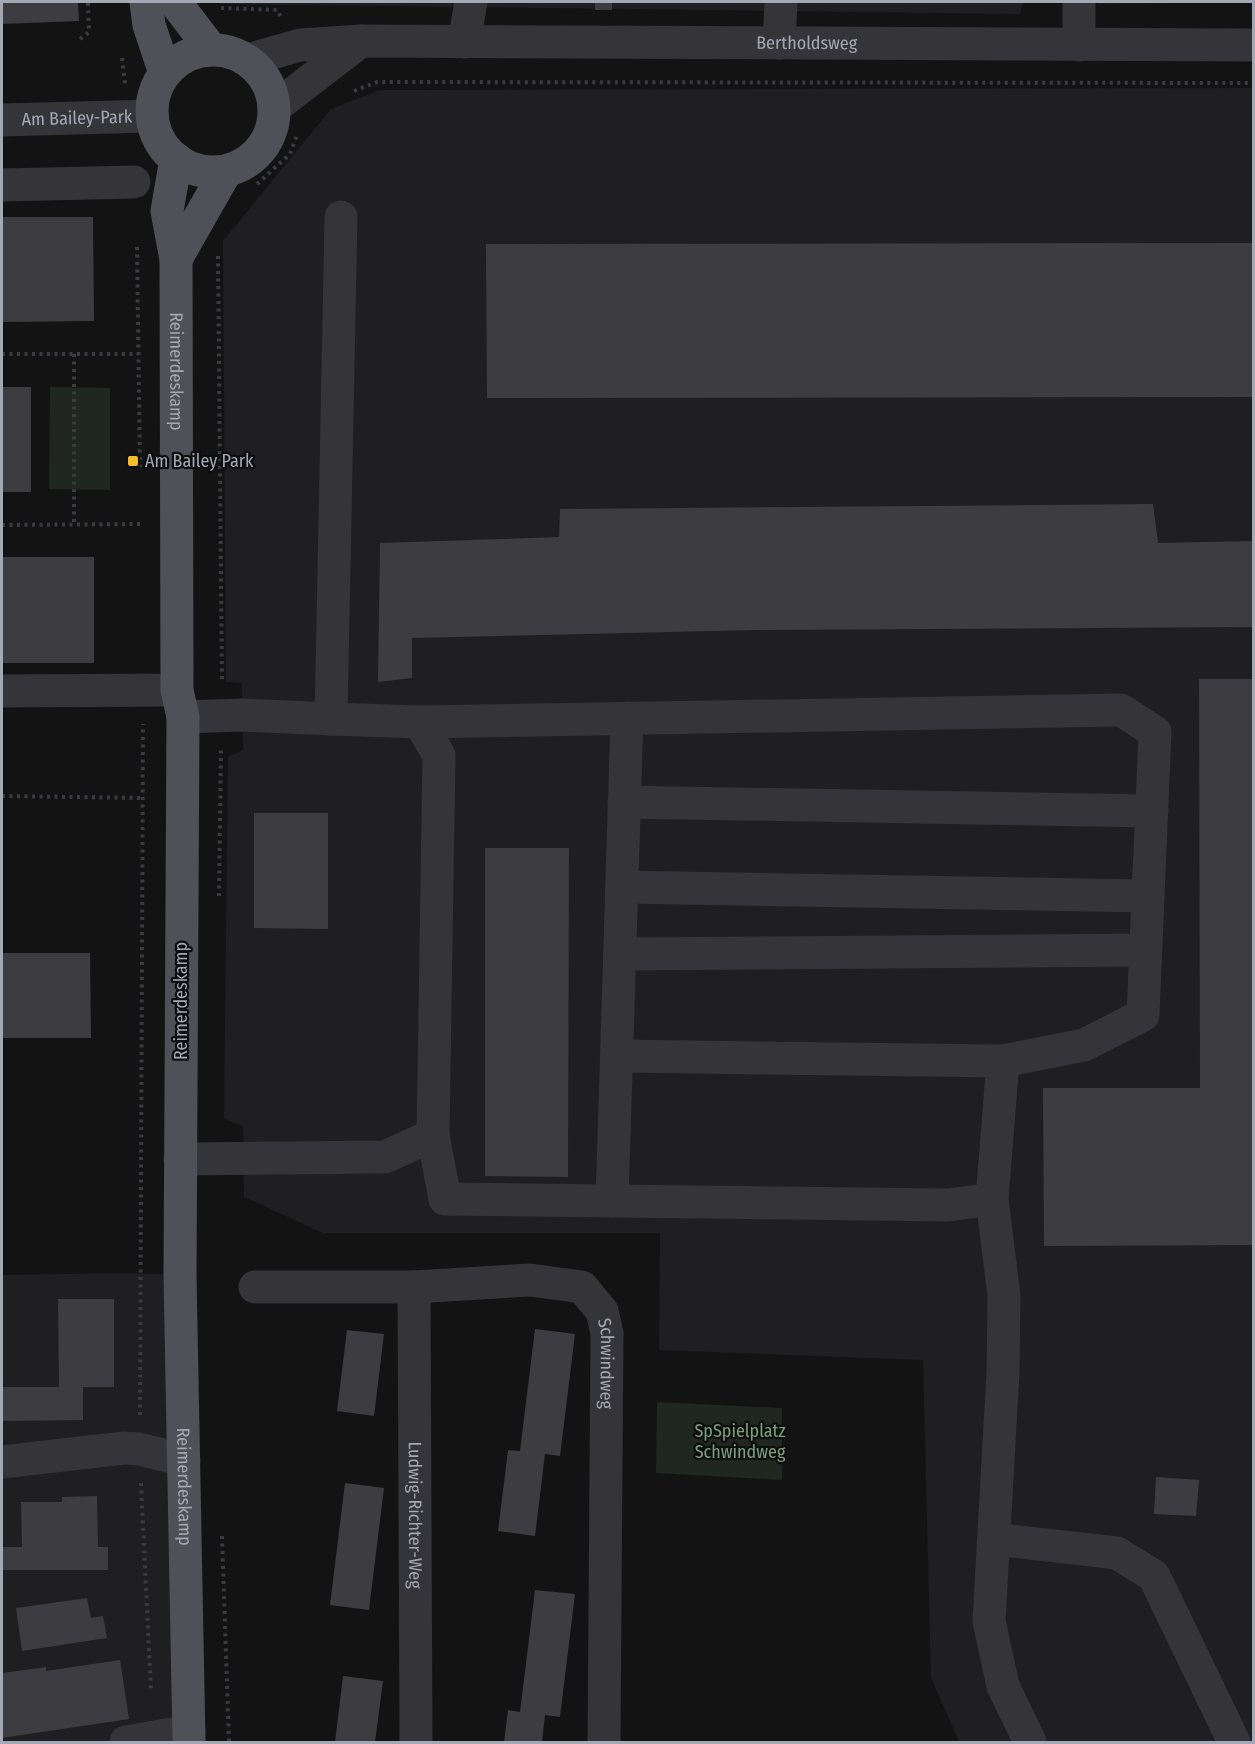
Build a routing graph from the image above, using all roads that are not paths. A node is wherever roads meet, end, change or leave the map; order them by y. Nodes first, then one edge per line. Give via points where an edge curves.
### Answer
1 (146, 2) edge
2 (175, 2) edge
3 (471, 2) edge
4 (781, 2) edge
5 (1079, 2) edge
6 (361, 41) junction
7 (464, 42) junction
8 (779, 43) junction
9 (1078, 45) junction
10 (1254, 45) edge
11 (211, 49) junction
12 (248, 60) junction
13 (165, 73) junction
14 (274, 108) junction
15 (140, 117) junction
16 (2, 120) edge
17 (176, 159) junction
18 (238, 179) junction
19 (134, 182) dead end
20 (2, 185) edge
21 (341, 217) dead end
22 (176, 259) junction
23 (2, 691) edge
24 (180, 704) junction
25 (627, 718) junction
26 (331, 719) junction
27 (419, 722) junction
28 (624, 802) junction
29 (1152, 811) junction
30 (622, 887) junction
31 (1148, 896) junction
32 (1145, 950) junction
33 (620, 954) junction
34 (617, 1056) junction
35 (1003, 1061) junction
36 (433, 1136) junction
37 (180, 1159) junction
38 (992, 1199) junction
39 (612, 1201) junction
40 (255, 1287) dead end
41 (414, 1287) junction
42 (184, 1460) junction
43 (2, 1461) edge
44 (994, 1539) junction
45 (189, 1737) edge
46 (140, 1740) edge
47 (416, 1743) edge
48 (604, 1743) edge
49 (1030, 1743) edge
50 (1234, 1743) edge

1 - 13 main road via 149,25
2 - 11 main road
3 - 7 street
4 - 8 street
5 - 9 street
6 - 7 street, Bertholdsweg
6 - 12 street, Bertholdsweg via 300,45
6 - 14 street
7 - 8 street, Bertholdsweg
8 - 9 street, Bertholdsweg
9 - 10 street, Bertholdsweg
11 - 12 main road via 229,51
11 - 13 main road via 187,55
12 - 14 main road via 268,83
13 - 15 main road
14 - 18 main road via 273,123 262,148 240,166
15 - 16 street, Am Bailey-Park
15 - 17 main road
17 - 18 main road via 197,170
17 - 22 main road, Reimerdeskamp via 167,211
18 - 22 main road, Reimerdeskamp
19 - 20 street
21 - 26 street
22 - 24 main road, Reimerdeskamp
23 - 24 street via 143,690
24 - 26 street via 222,715
24 - 37 main road, Reimerdeskamp
25 - 27 street
25 - 28 street
25 - 29 street via 1121,710 1155,732
26 - 27 street
27 - 36 street via 439,755
28 - 29 street
28 - 30 street
29 - 31 street
30 - 31 street
30 - 33 street
31 - 32 street
32 - 33 street
32 - 35 street via 1143,1015 1084,1045
33 - 34 street
34 - 35 street
34 - 39 street
35 - 38 street
36 - 37 street via 385,1157
36 - 39 street via 445,1199
37 - 42 main road, Reimerdeskamp
38 - 39 street via 948,1205
38 - 44 street via 1004,1296
40 - 41 street, Schwindweg
41 - 47 street, Ludwig-Richter-Weg
41 - 48 street, Schwindweg via 530,1280 582,1287 602,1311 607,1344
42 - 43 street via 140,1449
42 - 45 main road, Reimerdeskamp
44 - 49 street via 989,1621 1004,1686
44 - 50 street via 1117,1553 1154,1576
45 - 46 street

